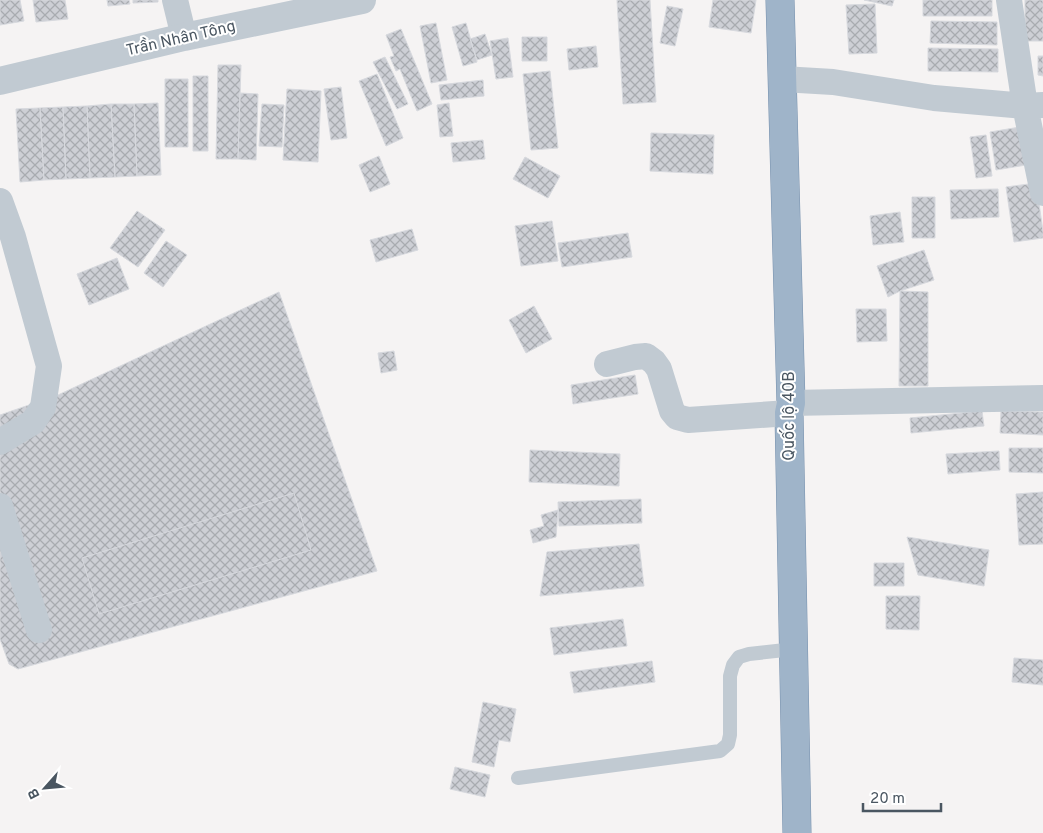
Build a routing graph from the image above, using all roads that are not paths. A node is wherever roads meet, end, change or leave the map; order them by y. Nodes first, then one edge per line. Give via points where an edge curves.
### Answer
1 (175, 0) edge
2 (362, 0) edge
3 (780, 0) edge
4 (1009, 0) edge
5 (184, 37) junction
6 (782, 79) junction
7 (0, 81) edge
8 (1034, 106) edge
9 (1043, 193) edge
10 (0, 201) edge
11 (607, 364) dead end
12 (1043, 398) edge
13 (790, 408) junction
14 (0, 442) edge
15 (0, 506) edge
16 (38, 630) dead end
17 (794, 649) junction
18 (518, 778) dead end
19 (797, 833) edge

1 - 5 street
2 - 5 street, Trần Nhân Tông
3 - 6 highway, Quốc lộ 40B
4 - 8 street
5 - 7 street, Trần Nhân Tông
6 - 8 street via 832,82 934,98
6 - 13 highway, Quốc lộ 40B
8 - 9 street
10 - 14 street via 49,366 43,407 33,422
11 - 13 street via 646,356 659,369 672,411 677,417 688,420
12 - 13 street
13 - 17 highway, Quốc lộ 40B
15 - 16 street
17 - 18 lane via 749,654 739,657 733,665 730,676 730,735 728,744 720,751
17 - 19 highway, Quốc lộ 40B

